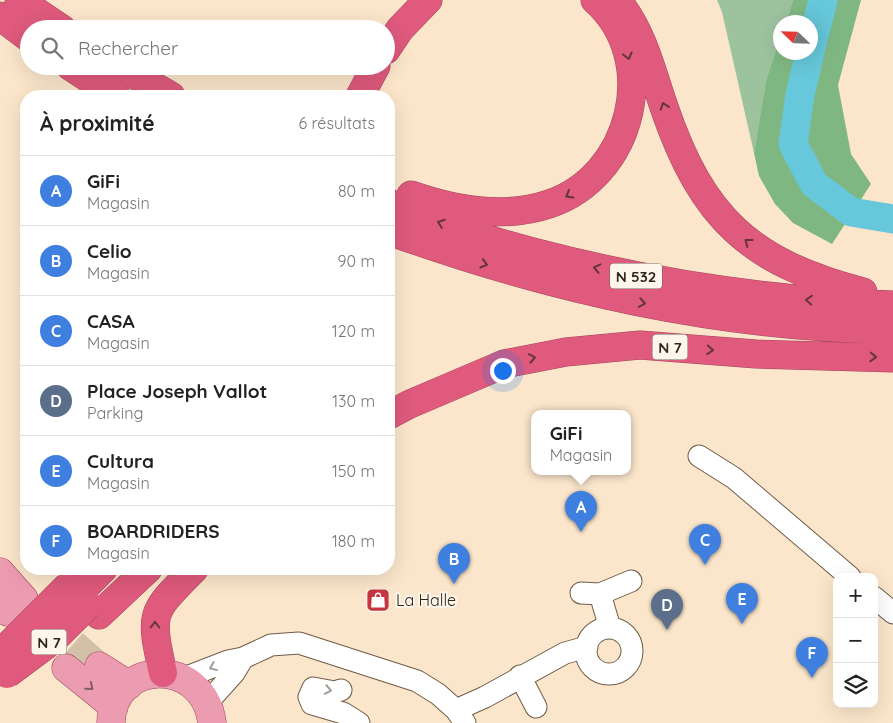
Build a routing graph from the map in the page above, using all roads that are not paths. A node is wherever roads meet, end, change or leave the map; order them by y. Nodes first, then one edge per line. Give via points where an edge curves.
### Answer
1 (19, 0) edge
2 (405, 0) edge
3 (428, 0) edge
4 (595, 0) edge
5 (617, 0) edge
6 (49, 20) edge
7 (388, 20) edge
8 (395, 36) edge
9 (70, 75) edge
10 (84, 75) edge
11 (135, 75) edge
12 (356, 75) edge
13 (371, 75) edge
14 (87, 90) edge
15 (107, 90) edge
16 (161, 90) edge
17 (349, 90) edge
18 (363, 90) edge
19 (395, 189) edge
20 (395, 205) edge
21 (395, 233) edge
22 (893, 300) edge
23 (893, 305) edge
24 (893, 330) edge
25 (893, 358) edge
26 (504, 364) junction
27 (395, 393) edge
28 (395, 412) edge
29 (699, 456) dead end
30 (0, 572) edge
31 (845, 573) edge
32 (98, 575) edge
33 (113, 575) edge
34 (132, 575) edge
35 (188, 575) edge
36 (631, 581) dead end
37 (83, 594) edge
38 (878, 600) edge
39 (11, 605) edge
40 (893, 613) edge
41 (610, 628) junction
42 (587, 647) junction
43 (243, 658) junction
44 (99, 666) tunnel mouth
45 (66, 668) dead end
46 (4, 672) edge
47 (174, 676) junction
48 (520, 676) junction
49 (129, 685) junction
50 (341, 690) dead end
51 (536, 707) dead end
52 (210, 713) edge
53 (113, 715) edge
54 (460, 716) edge
55 (359, 723) edge

1 - 6 highway
2 - 7 highway
3 - 8 highway
4 -> 19 highway via 614,22 627,49 632,96 626,125 615,150 587,183 550,204 496,211 430,201
22 -> 5 highway via 789,268 758,250 728,225 702,191 680,151 644,43
9 - 14 highway
10 - 15 highway
11 - 16 highway
12 - 17 highway
13 - 18 highway
23 -> 20 highway, N 532 via 750,295 630,275 508,245
21 -> 24 highway, N 532 via 474,260 589,292 694,312 818,327
26 -> 25 highway, N 7 via 566,352 640,345 756,354
26 - 27 highway, N 7 via 481,363
26 - 28 highway, N 7
29 - 31 street via 734,478
30 - 39 main road
32 - 37 highway, N 7
33 - 37 highway, N 7
34 - 37 highway, N 7
47 -> 35 highway via 156,641 154,620 163,601
36 - 41 street via 590,593
37 - 46 highway, N 7, bridge via 40,627
38 - 40 street
41 - 42 street via 595,634
41 - 42 street via 624,634 631,646 631,659 623,670 608,674 594,668 589,662
42 - 48 street via 565,652
43 -> 47 street
43 - 52 street
43 - 54 street via 271,645 299,643 417,681 438,694
44 - 49 main road
45 -> 53 main road
47 - 49 main road via 151,674
47 - 52 main road via 198,689
48 - 51 street
48 - 54 street
49 - 53 main road via 120,695
55 -> 50 street via 312,704 309,697 313,688

